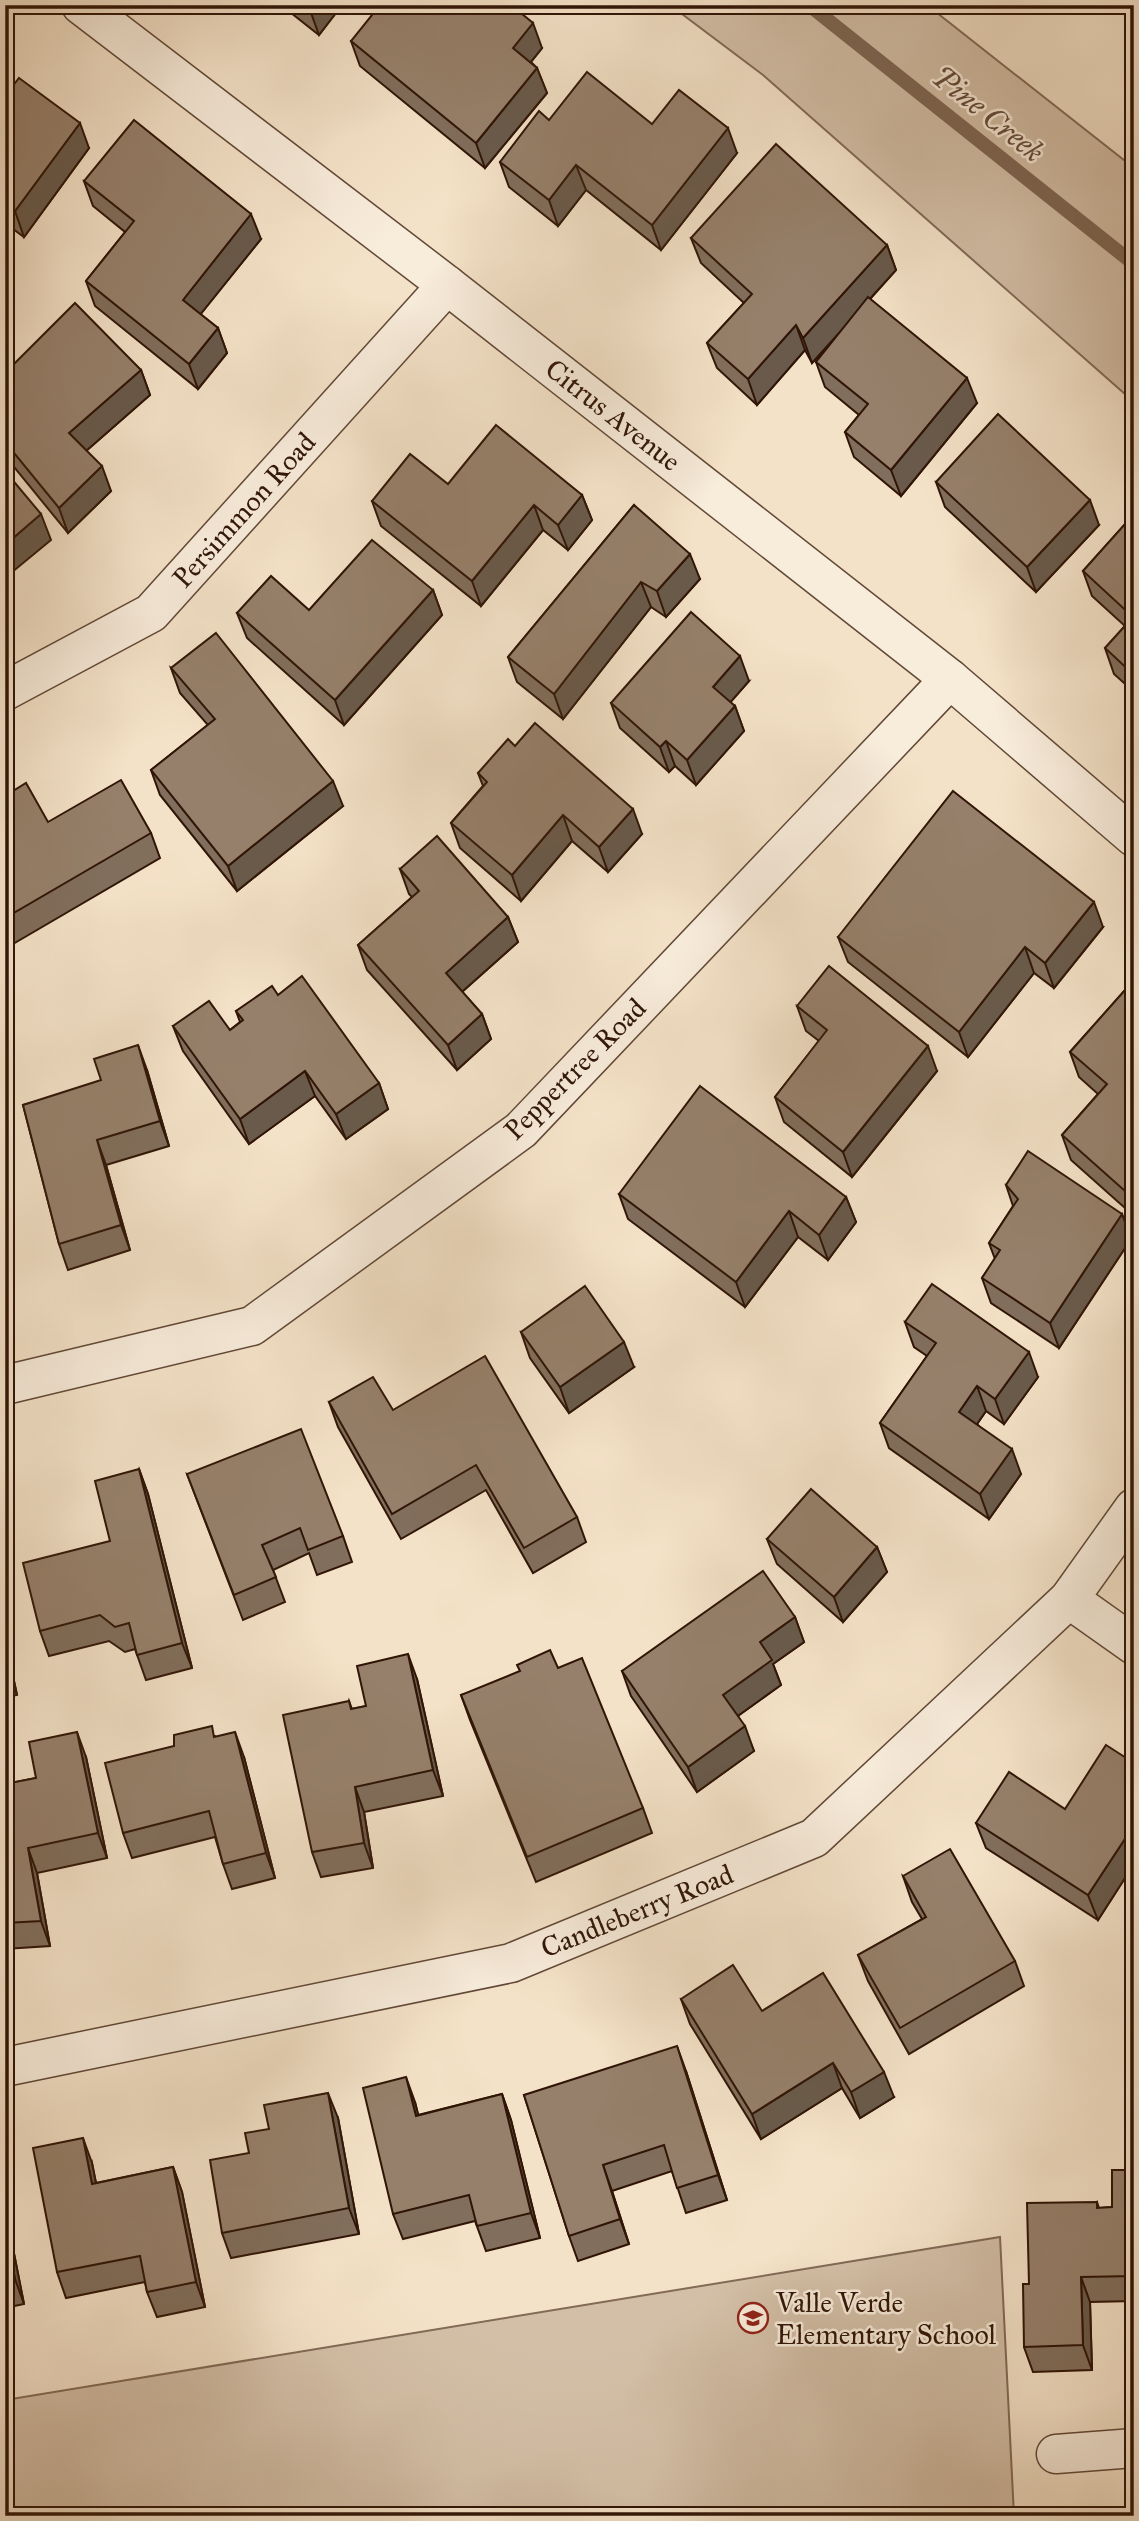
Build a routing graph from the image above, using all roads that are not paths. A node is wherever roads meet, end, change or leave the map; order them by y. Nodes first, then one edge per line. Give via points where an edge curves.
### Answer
1 (81, 5) edge
2 (447, 285) junction
3 (950, 679) junction
4 (5, 691) edge
5 (1134, 837) edge
6 (5, 1385) edge
7 (1134, 1508) edge
8 (1069, 1600) junction
9 (1134, 1645) edge
10 (5, 2067) edge
11 (1134, 2448) edge
12 (1056, 2454) dead end

1 - 2 street, Citrus Avenue
2 - 3 street, Citrus Avenue
2 - 4 street, Persimmon Road via 151,613
3 - 5 street, Citrus Avenue
3 - 6 street, Peppertree Road via 521,1130 251,1326
7 - 8 street, Candleberry Road
8 - 9 street
8 - 10 street, Candleberry Road via 814,1838 510,1963
11 - 12 street

